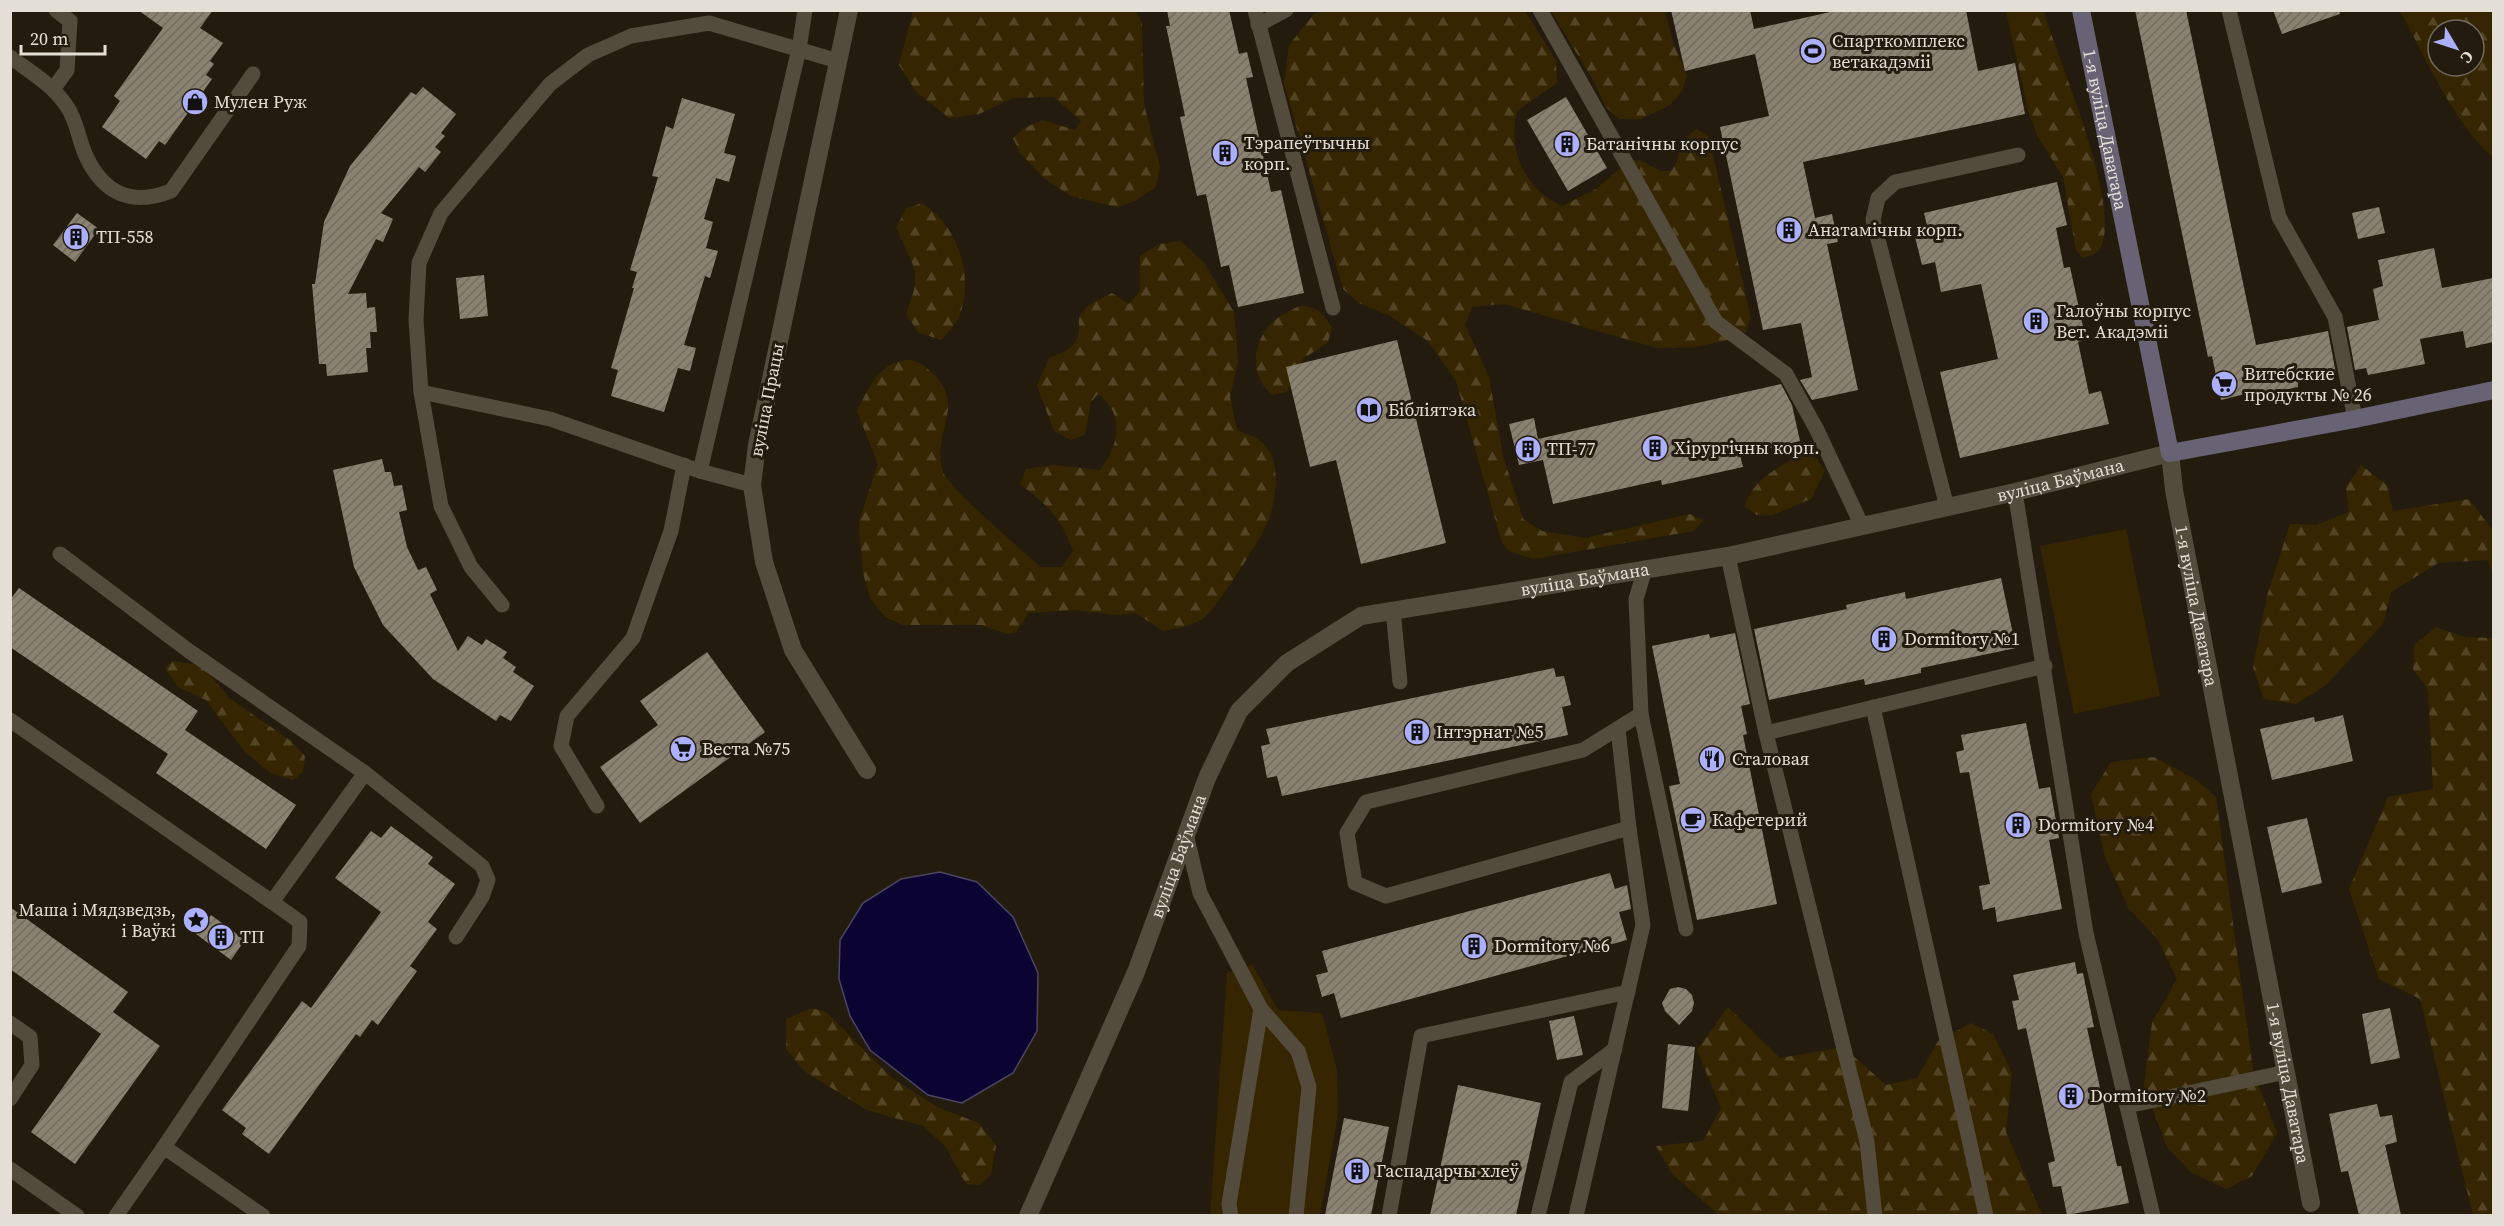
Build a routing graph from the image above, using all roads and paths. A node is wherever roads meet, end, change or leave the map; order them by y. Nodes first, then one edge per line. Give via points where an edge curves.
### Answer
1 (56, 10) edge
2 (805, 10) edge
3 (849, 10) edge
4 (1286, 10) edge
5 (1540, 10) edge
6 (2081, 10) edge
7 (2229, 10) edge
8 (1256, 18) edge
9 (799, 50) junction
10 (10, 57) edge
11 (838, 61) junction
12 (254, 74) dead end
13 (54, 88) junction
14 (2018, 155) dead end
15 (1333, 308) dead end
16 (2493, 390) edge
17 (421, 392) junction
18 (2355, 419) junction
19 (2170, 453) junction
20 (684, 465) junction
21 (700, 471) junction
22 (752, 485) junction
23 (2015, 492) junction
24 (1947, 507) junction
25 (1862, 526) junction
26 (60, 554) dead end
27 (1728, 556) junction
28 (1645, 569) junction
29 (502, 606) dead end
30 (1393, 610) junction
31 (2045, 666) junction
32 (1400, 682) dead end
33 (1873, 707) junction
34 (1641, 714) junction
35 (10, 720) edge
36 (1618, 729) junction
37 (1766, 733) junction
38 (867, 770) dead end
39 (365, 774) junction
40 (597, 806) dead end
41 (1629, 828) junction
42 (1186, 834) junction
43 (272, 902) junction
44 (1686, 929) dead end
45 (456, 937) dead end
46 (1628, 992) junction
47 (1260, 1009) junction
48 (10, 1023) edge
49 (1615, 1049) junction
50 (2286, 1072) junction
51 (10, 1099) edge
52 (2127, 1106) junction
53 (164, 1148) junction
54 (10, 1169) edge
55 (2311, 1203) dead end
56 (77, 1215) edge
57 (116, 1215) edge
58 (263, 1215) edge
59 (1028, 1215) edge
60 (1231, 1215) edge
61 (1296, 1215) edge
62 (1389, 1215) edge
63 (1538, 1215) edge
64 (1576, 1215) edge
65 (1875, 1215) edge
66 (1986, 1215) edge
67 (2153, 1215) edge

1 - 13 lane via 70,21 67,70
2 - 9 lane
3 - 11 street, вуліца Працы
4 - 8 lane
5 - 25 lane via 1716,322 1786,374
6 - 19 street, 1-я вуліца Даватара
7 - 18 lane via 2279,217 2335,317
8 - 15 lane
9 - 11 lane
9 - 17 lane via 709,23 631,36 588,55 550,84 441,213 419,264 416,320
9 - 21 lane
10 - 13 lane
11 - 22 street, вуліца Працы via 757,445
12 - 13 lane via 171,191 152,198 127,198 106,184 86,158 70,111
14 - 24 lane via 1895,182 1878,198 1873,220
16 - 18 street, вуліца Баўмана
17 - 20 lane via 550,418
17 - 29 lane via 441,506 471,567
18 - 19 street, вуліца Баўмана
19 - 23 street, вуліца Баўмана
19 - 50 street, 1-я вуліца Даватара
20 - 21 lane
20 - 40 lane via 671,531 633,638 567,716 561,746
21 - 22 lane
22 - 38 street, вуліца Працы via 764,562 793,650
23 - 24 street, вуліца Баўмана
23 - 31 lane
24 - 25 street, вуліца Баўмана
25 - 27 street, вуліца Баўмана
26 - 39 lane via 189,651
27 - 28 street, вуліца Баўмана
27 - 37 lane
28 - 30 street, вуліца Баўмана
28 - 34 lane via 1636,599
30 - 32 lane
30 - 42 street, вуліца Баўмана via 1361,616 1287,663 1239,711
31 - 33 lane
31 - 52 lane via 2086,933
33 - 37 lane
33 - 66 lane
34 - 36 lane
34 - 44 lane
35 - 43 lane
36 - 41 lane
36 - 41 lane via 1583,750 1366,802 1347,833 1355,883 1386,896
37 - 65 lane via 1867,1142
39 - 43 lane
39 - 45 lane via 482,866 488,880 482,897
41 - 46 lane via 1643,925
42 - 47 lane via 1200,893
42 - 59 street, вуліца Баўмана via 1136,972
43 - 53 lane via 300,922 299,946
46 - 49 lane
46 - 62 lane via 1421,1036
47 - 60 lane via 1229,1204
47 - 61 lane via 1298,1051 1309,1087
48 - 51 lane via 30,1037 32,1065
49 - 63 lane via 1571,1082
49 - 64 lane
50 - 52 lane
50 - 55 street, 1-я вуліца Даватара
52 - 67 lane
53 - 57 lane
53 - 58 lane
54 - 56 lane

